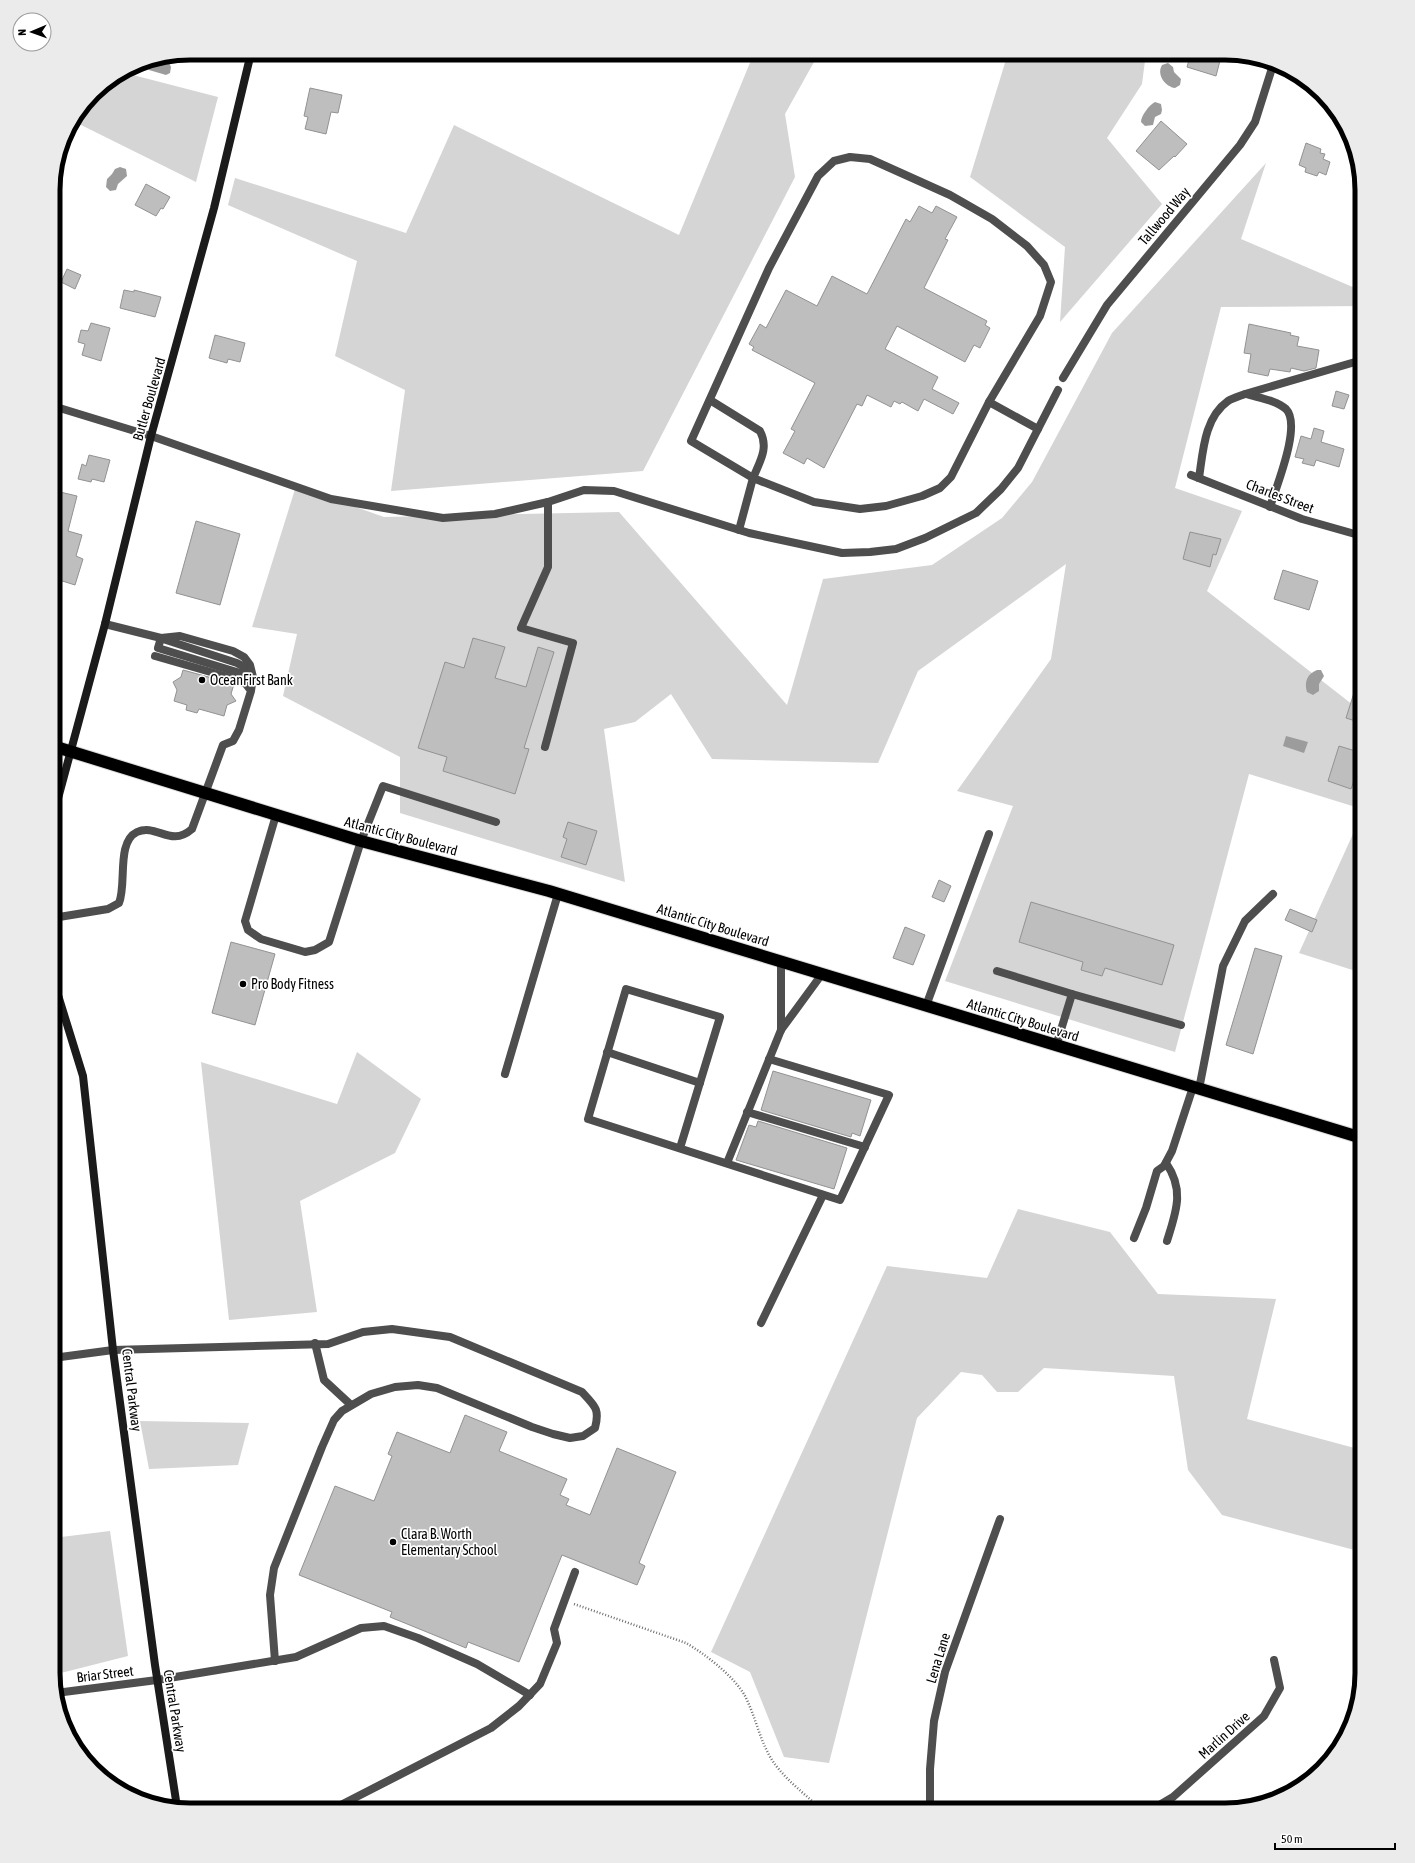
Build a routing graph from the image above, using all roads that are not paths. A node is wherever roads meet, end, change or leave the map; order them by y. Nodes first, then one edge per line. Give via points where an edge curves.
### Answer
1 (249, 60) edge
2 (1272, 69) edge
3 (1355, 362) edge
4 (1063, 378) dead end
5 (1058, 390) dead end
6 (1245, 394) junction
7 (710, 400) junction
8 (989, 402) junction
9 (60, 408) edge
10 (1038, 429) junction
11 (151, 436) junction
12 (1191, 475) dead end
13 (753, 478) junction
14 (1199, 478) junction
15 (548, 502) junction
16 (1270, 507) junction
17 (740, 530) junction
18 (1355, 534) edge
19 (105, 624) junction
20 (161, 638) junction
21 (251, 691) junction
22 (545, 747) dead end
23 (60, 748) edge
24 (71, 751) junction
25 (60, 791) edge
26 (205, 793) junction
27 (276, 815) junction
28 (496, 822) dead end
29 (989, 834) dead end
30 (361, 841) junction
31 (558, 894) junction
32 (1273, 894) dead end
33 (60, 917) edge
34 (781, 962) junction
35 (997, 971) dead end
36 (822, 974) junction
37 (1072, 994) junction
38 (60, 1002) edge
39 (926, 1006) junction
40 (1181, 1026) dead end
41 (781, 1030) junction
42 (1056, 1046) junction
43 (607, 1052) junction
44 (769, 1059) junction
45 (505, 1074) dead end
46 (700, 1083) junction
47 (1196, 1088) junction
48 (747, 1112) junction
49 (1355, 1136) edge
50 (865, 1147) junction
51 (680, 1148) junction
52 (727, 1163) junction
53 (1166, 1163) junction
54 (823, 1194) junction
55 (1134, 1238) dead end
56 (1167, 1241) dead end
57 (761, 1324) dead end
58 (315, 1343) junction
59 (113, 1350) junction
60 (60, 1357) edge
61 (351, 1405) junction
62 (1000, 1519) dead end
63 (575, 1572) dead end
64 (1274, 1660) dead end
65 (275, 1661) junction
66 (157, 1680) junction
67 (61, 1692) edge
68 (530, 1695) junction
69 (176, 1802) edge
70 (345, 1803) edge
71 (930, 1803) edge
72 (1163, 1803) edge

1 - 11 main road, Butler Boulevard via 214,208
2 - 4 street, Tallwood Way via 1255,122 1247,134 1107,305
3 - 6 street
5 - 10 street
6 - 14 street via 1228,401 1215,413 1206,435
6 - 16 street via 1278,404 1287,410 1292,420 1291,440
7 - 8 street via 769,268 818,176 834,161 850,157 870,158 950,195 992,219 1027,246 1044,265 1051,282 1040,316
7 - 13 street via 760,431 764,439 764,449
7 - 13 street via 691,441
8 - 10 street
8 - 13 street via 951,477 940,488 922,496 886,506 860,509 814,502
9 - 11 street
10 - 17 street via 1018,468 976,513 896,549 842,553
11 - 15 street via 331,499 443,518 495,514
11 - 19 main road, Butler Boulevard
12 - 14 street, Charles Street
13 - 17 street
14 - 16 street, Charles Street
15 - 17 street via 584,490 614,490
15 - 22 street via 548,567 521,628 573,643
16 - 18 street, Charles Street
19 - 20 street
19 - 24 main road, Butler Boulevard
20 - 21 street via 157,652 240,673 248,680
20 - 21 street via 180,636 233,650 244,657 250,665 253,677
21 - 26 street via 239,730 233,741 223,745
23 - 24 highway, Atlantic City Boulevard
24 - 25 main road
24 - 26 highway, Atlantic City Boulevard
26 - 27 highway, Atlantic City Boulevard
26 - 33 street via 192,829 185,835 175,837 148,830 138,832 130,838 125,847 123,894 119,903 108,909
27 - 30 highway, Atlantic City Boulevard
27 - 30 street via 245,921 248,930 261,939 306,952 329,942
28 - 30 street via 383,786
29 - 39 street
30 - 31 highway, Atlantic City Boulevard
31 - 34 highway, Atlantic City Boulevard
31 - 45 street
32 - 47 street via 1245,921 1223,966
34 - 36 highway, Atlantic City Boulevard
34 - 41 street
35 - 37 street
36 - 39 highway, Atlantic City Boulevard
36 - 41 street
37 - 40 street
37 - 42 street
38 - 59 main road, Central Parkway via 83,1076
39 - 42 highway, Atlantic City Boulevard
41 - 44 street
42 - 47 highway, Atlantic City Boulevard
43 - 46 street
43 - 46 street via 626,989 720,1017
43 - 51 street via 588,1119
44 - 48 street
44 - 50 street via 889,1095
46 - 51 street
47 - 49 highway, Atlantic City Boulevard
47 - 53 street
48 - 50 street
48 - 52 street
50 - 54 street via 840,1200
51 - 52 street
52 - 54 street
53 - 55 street via 1157,1171
53 - 56 street via 1174,1174 1178,1194 1176,1214
54 - 57 street
58 - 59 street
58 - 61 street via 324,1380
58 - 61 street via 328,1344 363,1332 392,1329 450,1337 582,1392 599,1415 595,1428 583,1436 570,1438 532,1427 437,1388 418,1385 395,1387 371,1394
59 - 60 street
59 - 66 main road, Central Parkway
61 - 65 street via 334,1420 274,1568 270,1595
62 - 71 street, Lena Lane via 946,1672 934,1721
63 - 68 street via 554,1629 557,1643 540,1684
64 - 72 street, Marlin Drive via 1280,1688 1264,1716 1173,1797
65 - 66 street, Briar Street
65 - 68 street, Briar Street via 296,1657 361,1628 384,1626 477,1664
66 - 67 street, Briar Street
66 - 69 main road, Central Parkway
68 - 70 street via 491,1728

